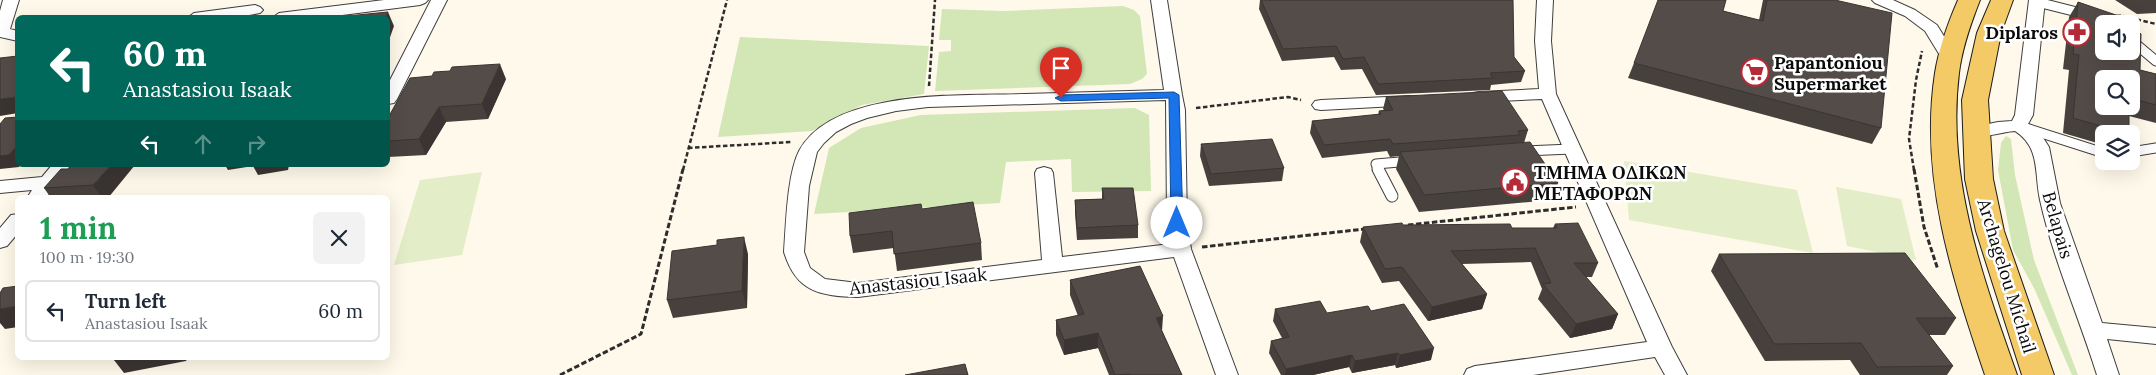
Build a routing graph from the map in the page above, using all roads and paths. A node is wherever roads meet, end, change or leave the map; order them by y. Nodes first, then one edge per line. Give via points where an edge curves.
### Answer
1 (11, 0) edge
2 (420, 0) edge
3 (439, 0) edge
4 (727, 0) edge
5 (935, 0) edge
6 (1159, 0) edge
7 (1545, 0) edge
8 (1880, 0) edge
9 (1969, 0) edge
10 (2002, 0) edge
11 (2037, 1) edge
12 (256, 10) dead end
13 (217, 15) edge
14 (302, 15) edge
15 (2095, 19) edge
16 (15, 35) edge
17 (2140, 48) edge
18 (1950, 59) junction
19 (2156, 61) edge
20 (1548, 94) junction
21 (390, 95) edge
22 (1459, 98) edge
23 (1430, 100) edge
24 (928, 102) junction
25 (1175, 102) junction
26 (1321, 104) joint
27 (2018, 126) junction
28 (1975, 132) junction
29 (817, 141) junction
30 (688, 148) junction
31 (2156, 148) edge
32 (1572, 149) junction
33 (2095, 150) edge
34 (2140, 151) edge
35 (1511, 152) edge
36 (1425, 160) edge
37 (60, 167) edge
38 (1044, 173) dead end
39 (0, 187) edge
40 (41, 190) edge
41 (1392, 196) dead end
42 (1597, 205) junction
43 (15, 224) edge
44 (1399, 226) edge
45 (1370, 229) edge
46 (0, 241) edge
47 (1181, 249) junction
48 (1053, 266) junction
49 (2095, 330) junction
50 (2156, 336) edge
51 (1661, 348) junction
52 (560, 375) edge
53 (1227, 375) edge
54 (1475, 375) edge
55 (1676, 375) edge
56 (2001, 375) edge
57 (2038, 375) edge
58 (2108, 375) edge

1 - 16 street via 2,29 4,33
2 - 14 street
3 - 21 street
4 - 30 path
5 - 24 path
6 - 25 street
7 - 20 street
8 - 18 street via 1910,13 1931,28
9 - 18 main road, Archagelou Michail
10 - 28 main road, Archagelou Michail via 1989,33 1975,100
11 - 15 lane
11 - 27 street via 2027,104
12 - 13 street
17 - 19 lane
18 - 56 main road, Archagelou Michail via 1944,101 1944,138 1953,218
20 - 22 street
20 - 32 street
23 - 26 street
24 - 25 street, Anastasiou Isaak
24 - 29 street, Anastasiou Isaak via 894,105 859,114 829,130
25 - 26 path via 1288,97
25 - 47 street via 1177,223
27 - 28 street
27 - 33 lane
27 - 49 street, Belapais via 2029,132 2041,148 2049,200
28 - 57 main road, Archagelou Michail via 1979,179 1990,231
29 - 30 path
29 - 48 street, Anastasiou Isaak via 808,151 803,166 794,245 798,265 810,281 834,289 858,290
30 - 52 path via 641,334
31 - 34 lane
32 - 35 lane
32 - 42 street
36 - 41 lane via 1376,164
37 - 40 street
38 - 48 street
39 - 40 street
42 - 44 path
42 - 51 street
43 - 46 street
45 - 47 path
47 - 48 street, Anastasiou Isaak
47 - 53 street
49 - 50 street
49 - 58 street, Belapais
51 - 54 street
51 - 55 street

